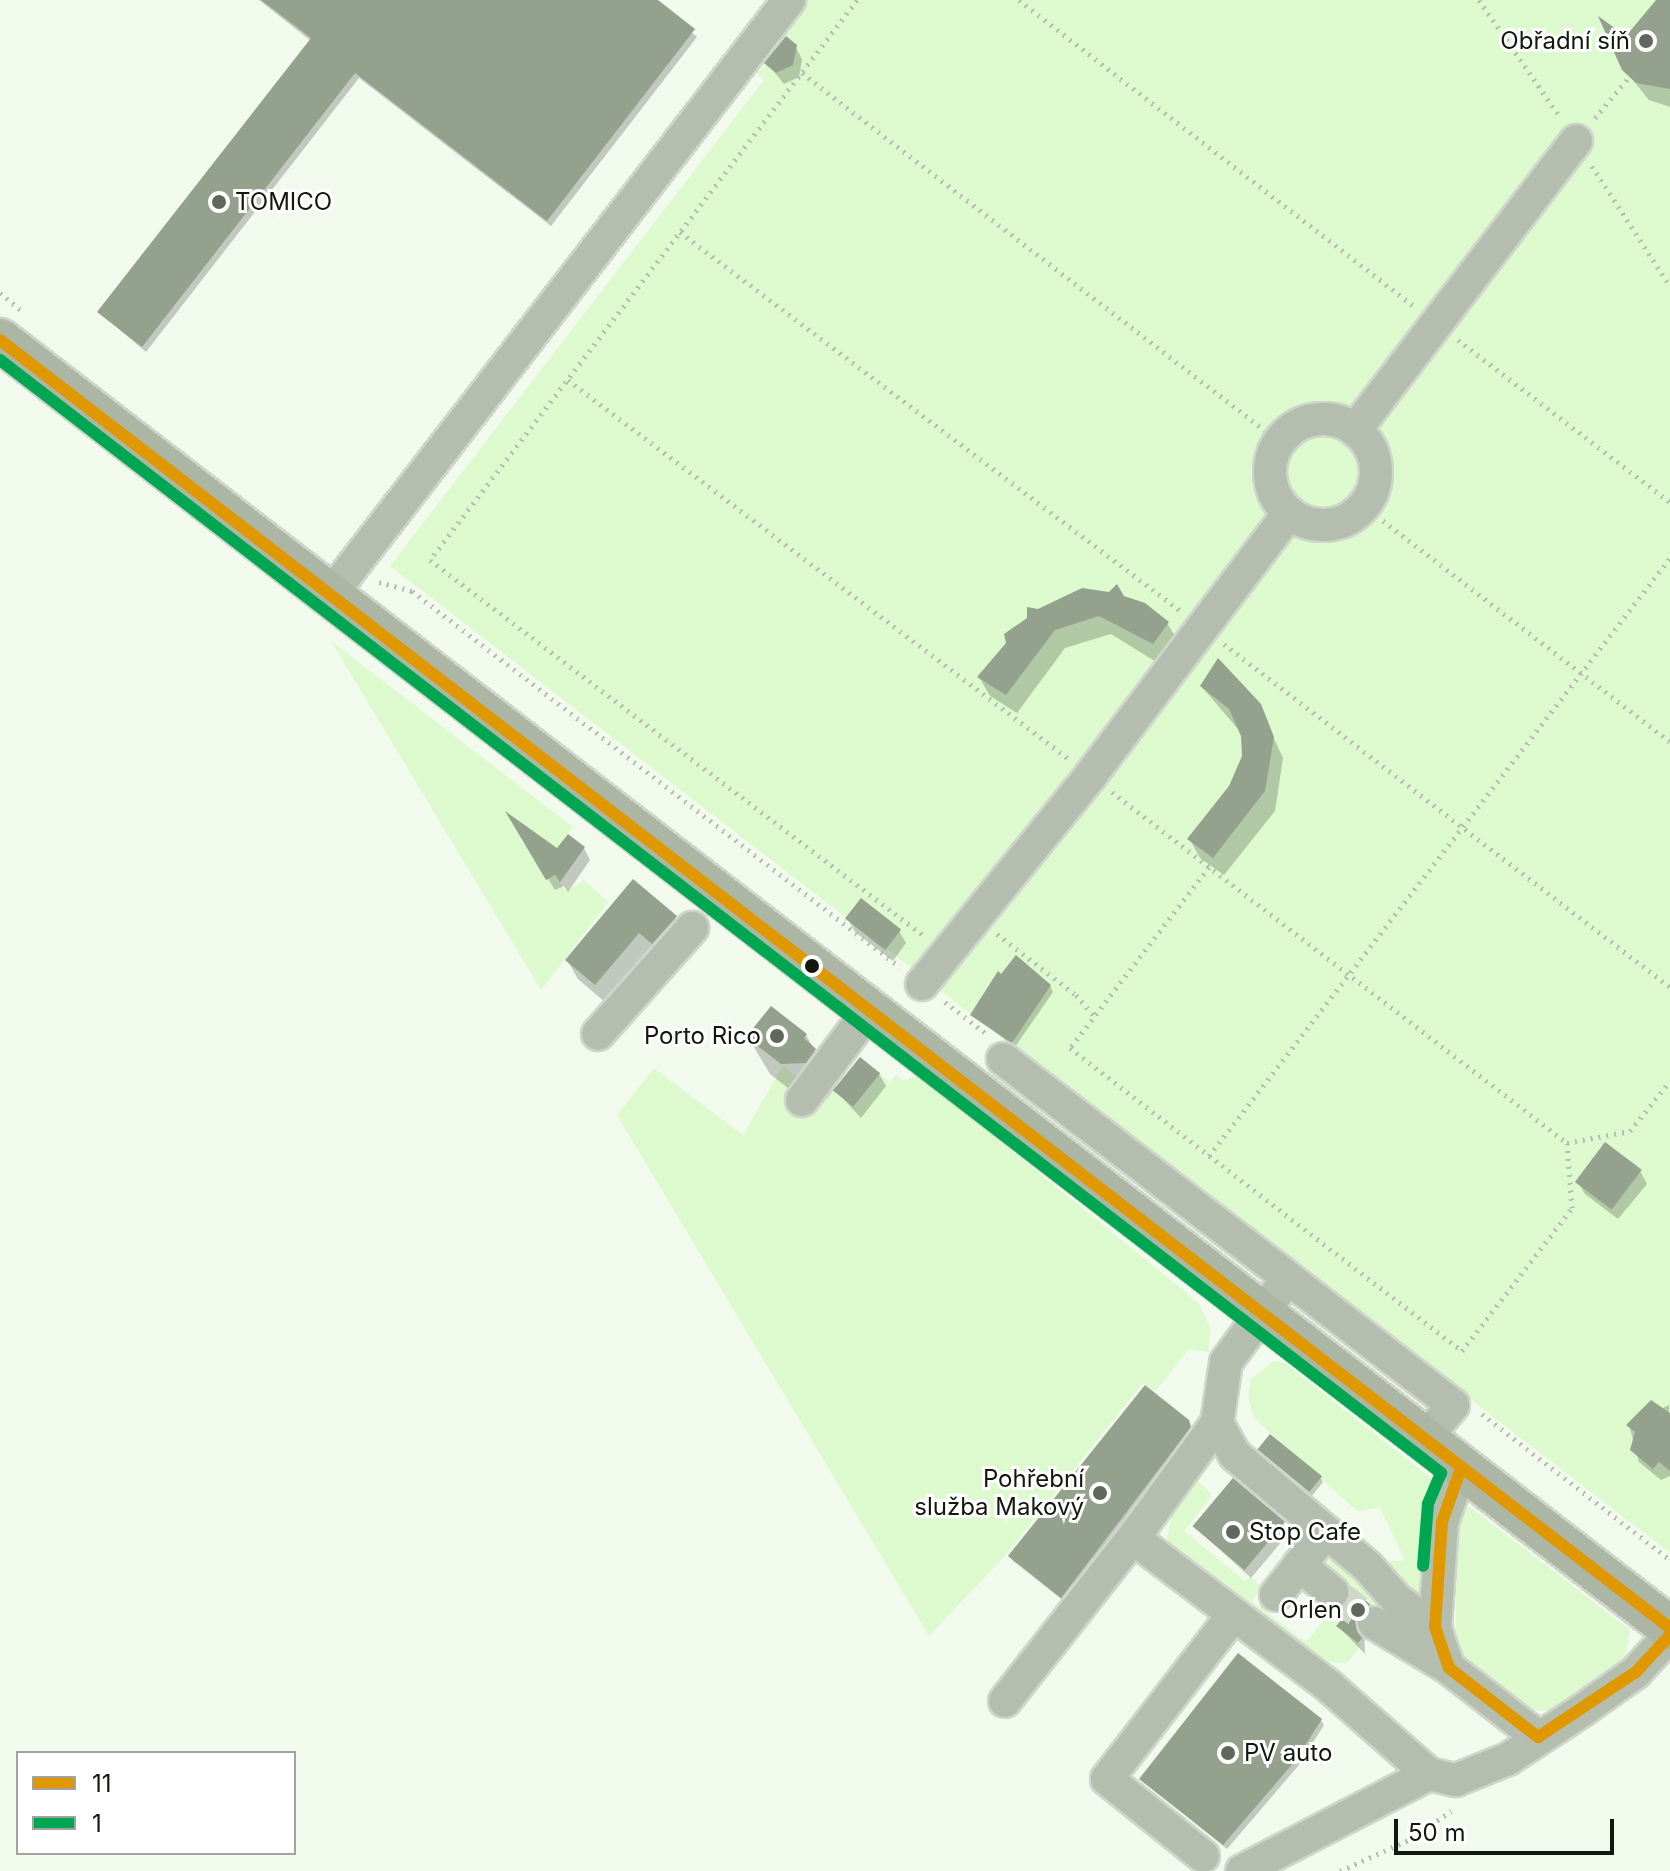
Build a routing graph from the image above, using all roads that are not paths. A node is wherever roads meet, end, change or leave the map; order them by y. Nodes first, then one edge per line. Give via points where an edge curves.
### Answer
1 (786, 2) edge
2 (1576, 141) road end
3 (12, 326) edge
4 (1355, 430) junction
5 (1289, 513) junction
6 (341, 581) junction
7 (727, 899) junction
8 (692, 928) dead end
9 (680, 971) dead end
10 (922, 984) road end
11 (870, 1009) junction
12 (598, 1034) dead end
13 (1000, 1050) road end
14 (802, 1100) dead end
15 (1288, 1278) junction
16 (1261, 1313) junction
17 (1217, 1423) junction
18 (1424, 1440) junction
19 (1461, 1468) junction
20 (1326, 1532) junction
21 (1133, 1538) junction
22 (1299, 1565) junction
23 (1332, 1592) tunnel mouth
24 (1276, 1595) dead end
25 (1234, 1614) junction
26 (1374, 1623) tunnel mouth
27 (1435, 1627) junction
28 (1670, 1628) edge
29 (1670, 1635) edge
30 (1449, 1668) junction
31 (1005, 1701) dead end
32 (1538, 1737) junction
33 (1429, 1774) junction
34 (1203, 1856) dead end
35 (1242, 1871) edge

1 - 6 lane
2 - 4 lane
3 - 6 main road
4 - 5 lane via 1332,420 1314,420 1280,442 1271,480
4 - 5 lane via 1367,442 1376,465 1376,482 1364,506 1345,521 1327,525
5 - 10 lane
6 - 7 main road
7 - 9 lane
7 - 11 main road
8 - 12 lane
11 - 14 lane
11 - 16 main road
13 - 15 lane
15 - 16 lane
15 - 18 lane via 1453,1405
16 - 17 lane via 1226,1362
16 - 18 main road
17 - 20 lane via 1235,1455
17 - 21 lane
18 - 19 main road
19 - 27 lane via 1442,1522
19 - 28 main road
20 - 22 lane
20 - 27 lane via 1397,1600
21 - 25 lane
21 - 31 lane
22 - 23 lane
22 - 24 lane
25 - 33 lane via 1331,1688
25 - 34 lane via 1107,1779
26 - 30 lane
27 - 30 lane
29 - 32 lane via 1636,1672
30 - 32 lane
32 - 33 lane via 1474,1776 1456,1780
33 - 35 lane

